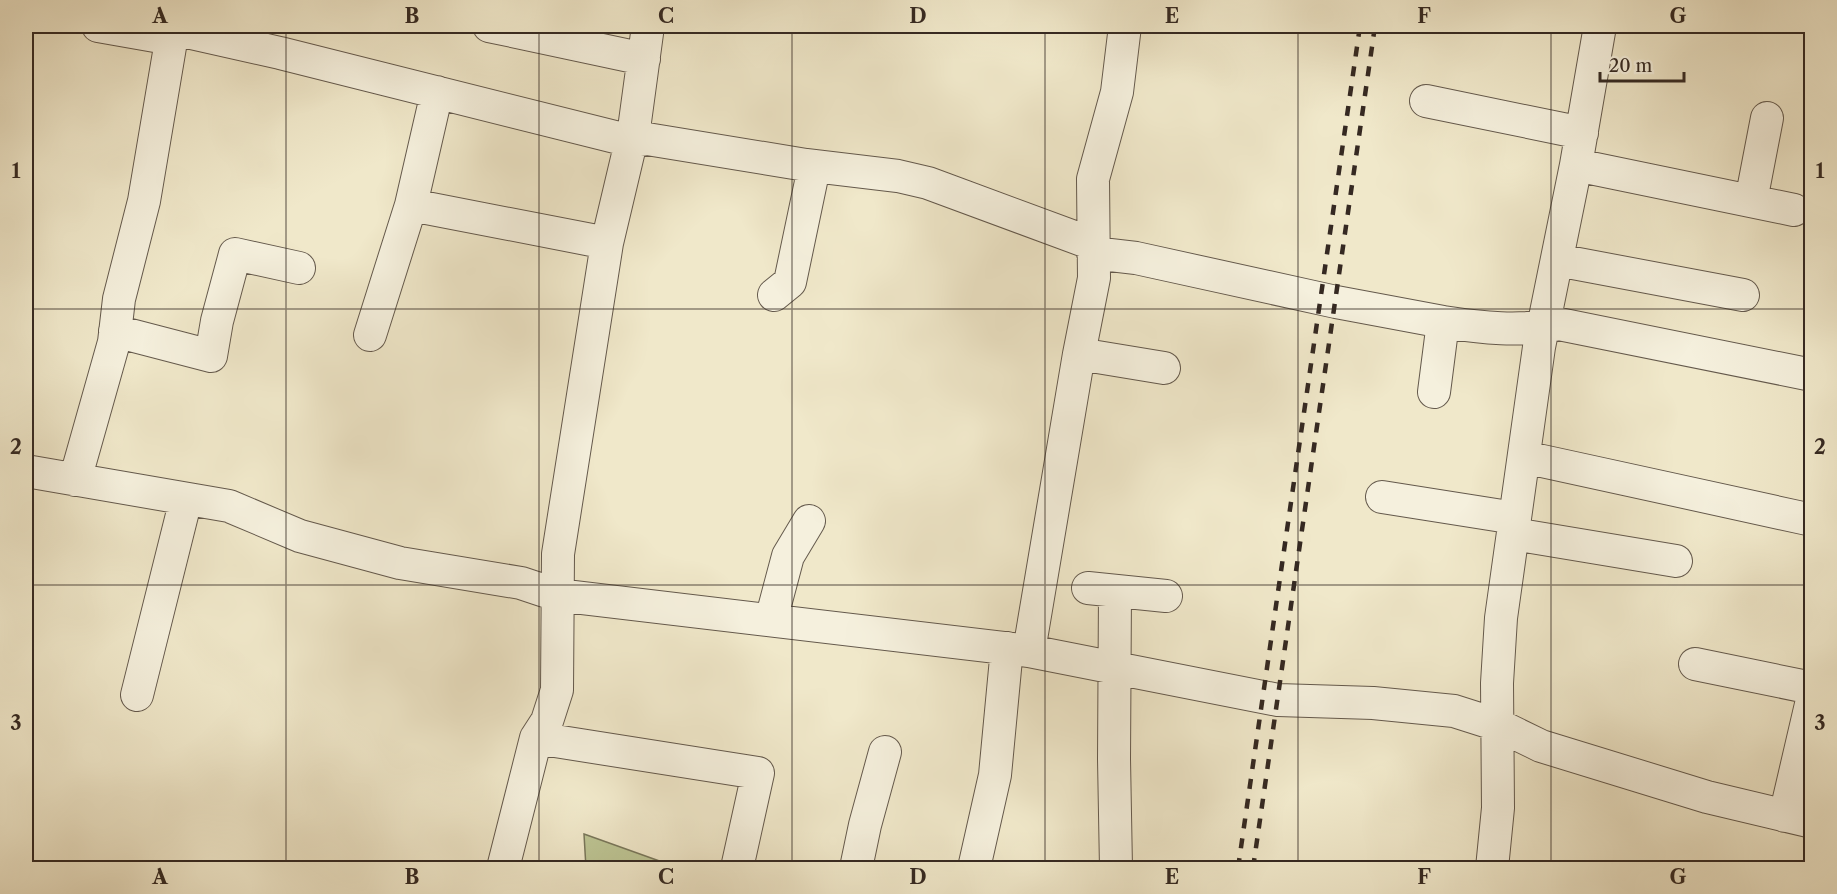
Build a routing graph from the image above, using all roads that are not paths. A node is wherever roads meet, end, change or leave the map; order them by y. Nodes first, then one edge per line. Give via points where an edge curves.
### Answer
1 (108, 26) edge
2 (489, 26) edge
3 (648, 26) edge
4 (1125, 26) edge
5 (1600, 26) edge
6 (173, 27) edge
7 (644, 59) junction
8 (437, 92) junction
9 (1426, 101) dead end
10 (1767, 118) dead end
11 (1582, 133) junction
12 (631, 141) junction
13 (806, 165) junction
14 (1576, 165) junction
15 (1751, 201) junction
16 (411, 205) junction
17 (1794, 210) dead end
18 (607, 243) junction
19 (1093, 248) junction
20 (1557, 261) junction
21 (299, 268) dead end
22 (774, 295) dead end
23 (1743, 295) dead end
24 (1443, 322) junction
25 (1543, 327) junction
26 (115, 331) junction
27 (370, 335) dead end
28 (1078, 354) junction
29 (1164, 368) dead end
30 (1812, 375) edge
31 (1434, 392) dead end
32 (1524, 457) junction
33 (26, 471) edge
34 (75, 480) junction
35 (1382, 497) dead end
36 (186, 500) junction
37 (1812, 520) edge
38 (809, 522) dead end
39 (1514, 526) junction
40 (1676, 561) dead end
41 (557, 595) junction
42 (1166, 596) dead end
43 (771, 620) junction
44 (1018, 650) junction
45 (1695, 664) dead end
46 (1114, 667) junction
47 (1812, 688) edge
48 (137, 695) dead end
49 (1812, 700) edge
50 (1498, 725) junction
51 (537, 738) junction
52 (885, 752) dead end
53 (1798, 819) edge
54 (863, 867) edge
55 (503, 868) edge
56 (737, 868) edge
57 (974, 868) edge
58 (1116, 868) edge
59 (1492, 868) edge

1 - 6 street via 155,36
2 - 7 street
3 - 7 street
4 - 19 street via 1117,92 1093,179
5 - 11 street
6 - 8 street
6 - 26 street via 144,201 119,299
7 - 12 street
8 - 12 street
8 - 16 street
9 - 11 street
10 - 15 street
11 - 14 street
12 - 13 street via 647,139
12 - 18 street
13 - 19 street via 928,183
13 - 22 street via 812,177 790,282
14 - 15 street
14 - 20 street
15 - 17 street
16 - 18 street
16 - 27 street
18 - 41 street via 558,554
19 - 24 street
19 - 28 street via 1095,278
20 - 23 street
20 - 25 street
21 - 26 street via 235,254 211,356
24 - 25 street via 1496,329
24 - 31 street
25 - 30 street via 1559,324
25 - 32 street
26 - 34 street
28 - 29 street
28 - 44 street
32 - 37 street
32 - 39 street
33 - 34 street
34 - 36 street
35 - 39 street
36 - 41 street via 228,507 300,536 400,563 521,583
36 - 48 street
38 - 43 street via 788,556
39 - 40 street
39 - 50 street via 1501,618
41 - 43 street
41 - 51 street via 557,690
42 - 46 street via 1102,589
43 - 44 street
44 - 46 street
44 - 57 street
45 - 47 street
46 - 50 street via 1278,700 1454,711
46 - 58 street
49 - 53 street
50 - 53 street via 1541,746 1707,797
50 - 59 street via 1498,808
51 - 55 street
51 - 56 street via 758,773
52 - 54 street

